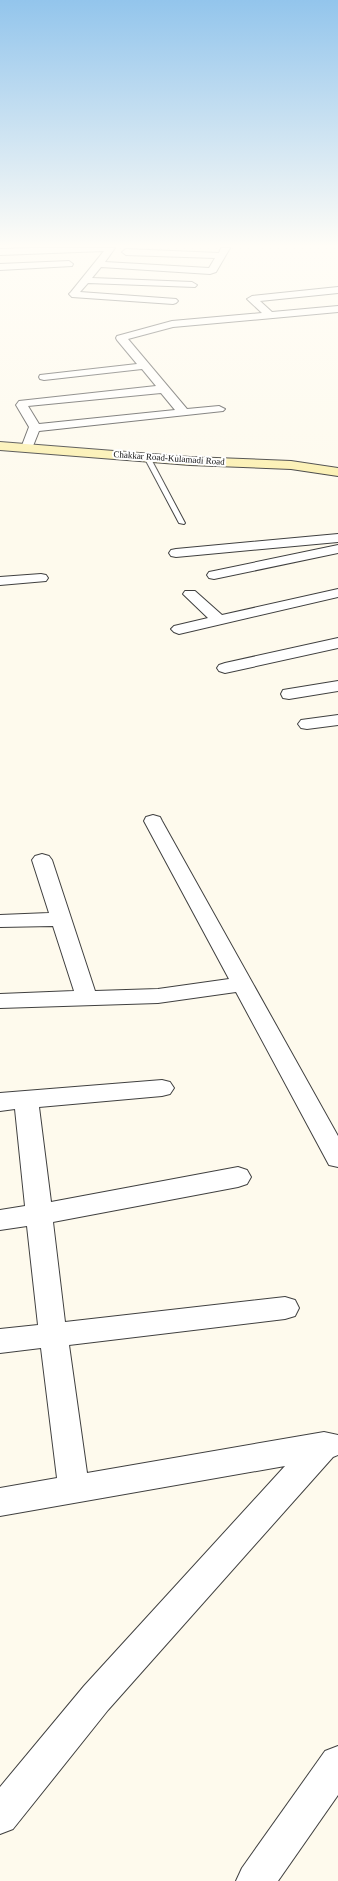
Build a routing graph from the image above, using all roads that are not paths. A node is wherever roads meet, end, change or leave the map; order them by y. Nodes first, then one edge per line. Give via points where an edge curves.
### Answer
1 (125, 336) edge
2 (144, 366) junction
3 (44, 377) dead end
4 (163, 389) junction
5 (219, 408) dead end
6 (183, 412) junction
7 (35, 428) junction
8 (0, 446) edge
9 (28, 448) junction
10 (147, 458) junction
11 (338, 472) edge
12 (182, 523) dead end
13 (338, 538) edge
14 (338, 549) edge
15 (176, 553) dead end
16 (214, 575) dead end
17 (41, 578) dead end
18 (0, 581) edge
19 (338, 593) edge
20 (190, 594) dead end
21 (219, 620) junction
22 (179, 629) dead end
23 (338, 643) edge
24 (226, 668) dead end
25 (338, 686) edge
26 (289, 694) dead end
27 (338, 720) edge
28 (307, 724) dead end
29 (153, 821) dead end
30 (42, 860) dead end
31 (61, 919) junction
32 (0, 920) edge
33 (242, 984) junction
34 (87, 999) junction
35 (0, 1001) edge
36 (162, 1088) dead end
37 (26, 1100) junction
38 (0, 1102) edge
39 (338, 1158) edge
40 (238, 1177) dead end
41 (40, 1214) junction
42 (0, 1220) edge
43 (285, 1308) dead end
44 (53, 1334) junction
45 (0, 1341) edge
46 (331, 1444) edge
47 (74, 1490) junction
48 (0, 1502) edge
49 (338, 1764) edge
50 (0, 1816) edge
51 (255, 1881) edge

1 - 2 street via 120,338
2 - 3 street
2 - 4 street
4 - 6 street
4 - 7 street via 23,403
5 - 6 street
6 - 7 street
7 - 9 street
8 - 9 street, Chakkar Road-Kulamadi Road
9 - 10 street, Chakkar Road-Kulamadi Road
10 - 11 street, Chakkar Road-Kulamadi Road via 291,464
10 - 12 lane
13 - 15 street
14 - 16 street
17 - 18 street
19 - 21 street
20 - 21 street
21 - 22 street
23 - 24 street
25 - 26 street
27 - 28 street
29 - 33 street
30 - 31 street
31 - 32 street
31 - 34 street
33 - 34 street via 158,996
33 - 39 street
34 - 35 street
36 - 37 street
37 - 38 street
37 - 41 street
40 - 41 street
41 - 42 street
41 - 44 street
43 - 44 street
44 - 45 street
44 - 47 street
46 - 47 street
46 - 50 street via 96,1698
47 - 48 street
49 - 51 street

